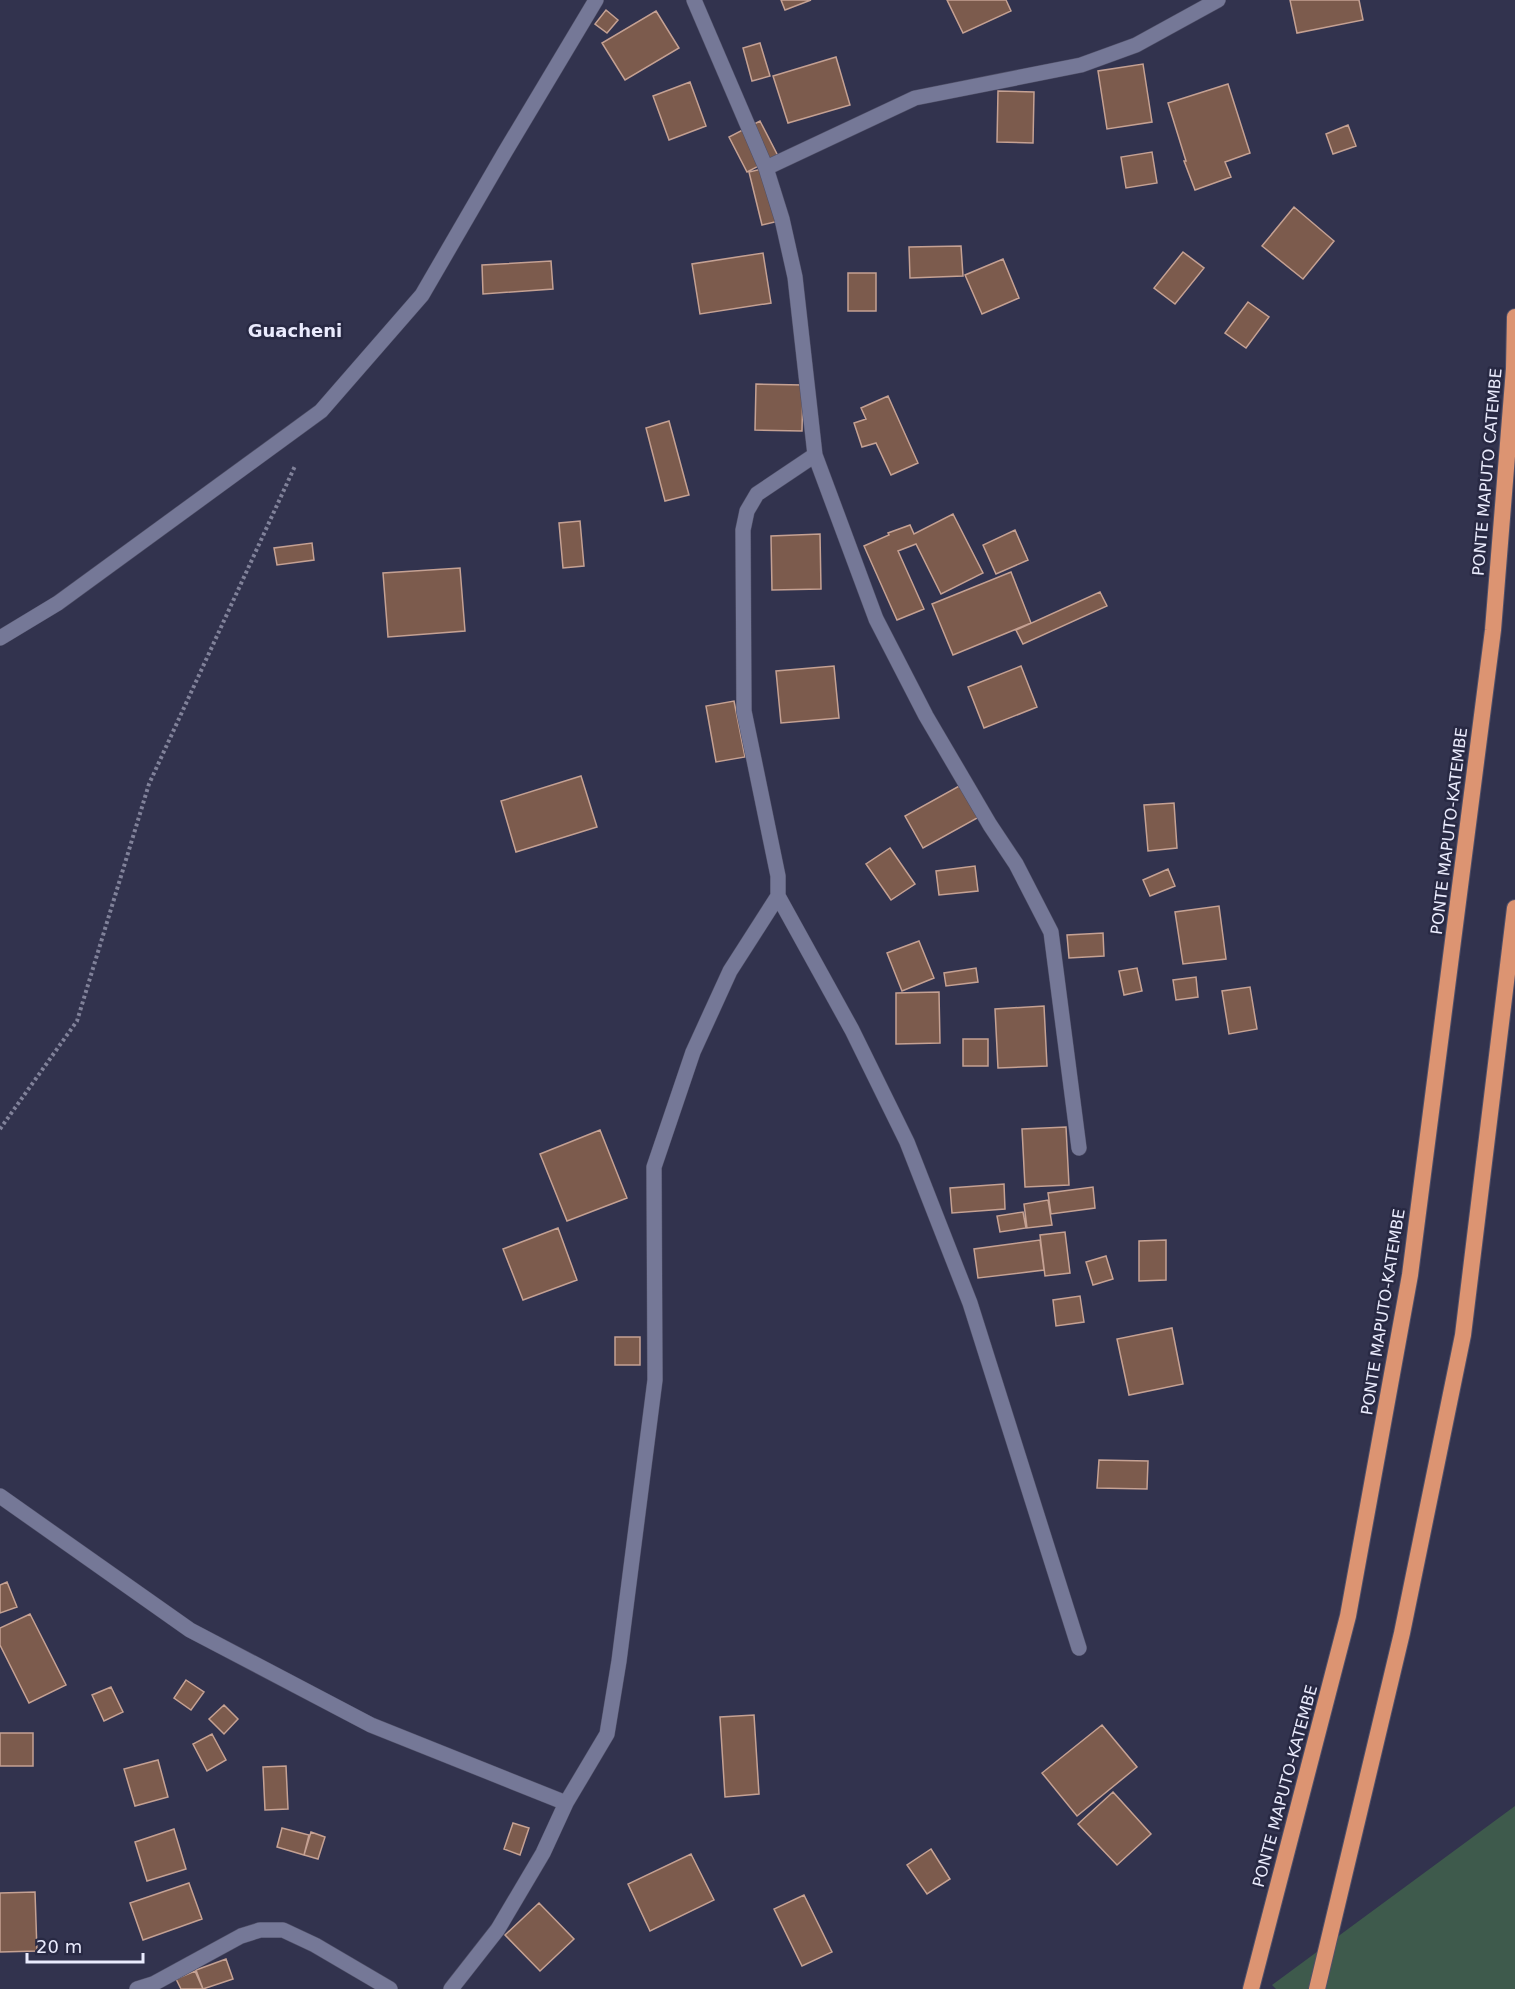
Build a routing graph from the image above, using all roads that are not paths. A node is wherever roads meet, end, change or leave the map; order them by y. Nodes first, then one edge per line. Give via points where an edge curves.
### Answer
1 (596, 0) edge
2 (694, 0) edge
3 (1218, 0) edge
4 (766, 168) junction
5 (1515, 317) edge
6 (815, 455) junction
7 (1492, 630) joint
8 (0, 638) edge
9 (778, 896) junction
10 (1515, 908) edge
11 (1079, 1148) dead end
12 (0, 1496) edge
13 (1079, 1648) dead end
14 (566, 1803) junction
15 (137, 1989) edge
16 (390, 1989) edge
17 (451, 1989) edge
18 (1251, 1989) edge
19 (1317, 1989) edge

1 - 8 street via 422,294 321,411 58,603
2 - 4 street
3 - 4 street via 1136,45 1081,65 915,98
4 - 6 street via 795,277
5 - 7 highway, PONTE MAPUTO CATEMBE
6 - 9 street via 758,494 747,511 743,530 744,711 778,876
6 - 11 street via 876,619 926,716 1016,864 1051,932
7 - 18 highway, PONTE MAPUTO-KATEMBE via 1410,1275 1348,1616
9 - 13 street via 852,1030 907,1143 970,1303
9 - 14 street via 730,971 693,1052 654,1167 656,1380 619,1661 607,1734
10 - 19 highway via 1463,1335 1402,1633
12 - 14 street via 190,1630 371,1725
14 - 17 street via 543,1853 498,1929
15 - 16 street via 260,1930 283,1930

